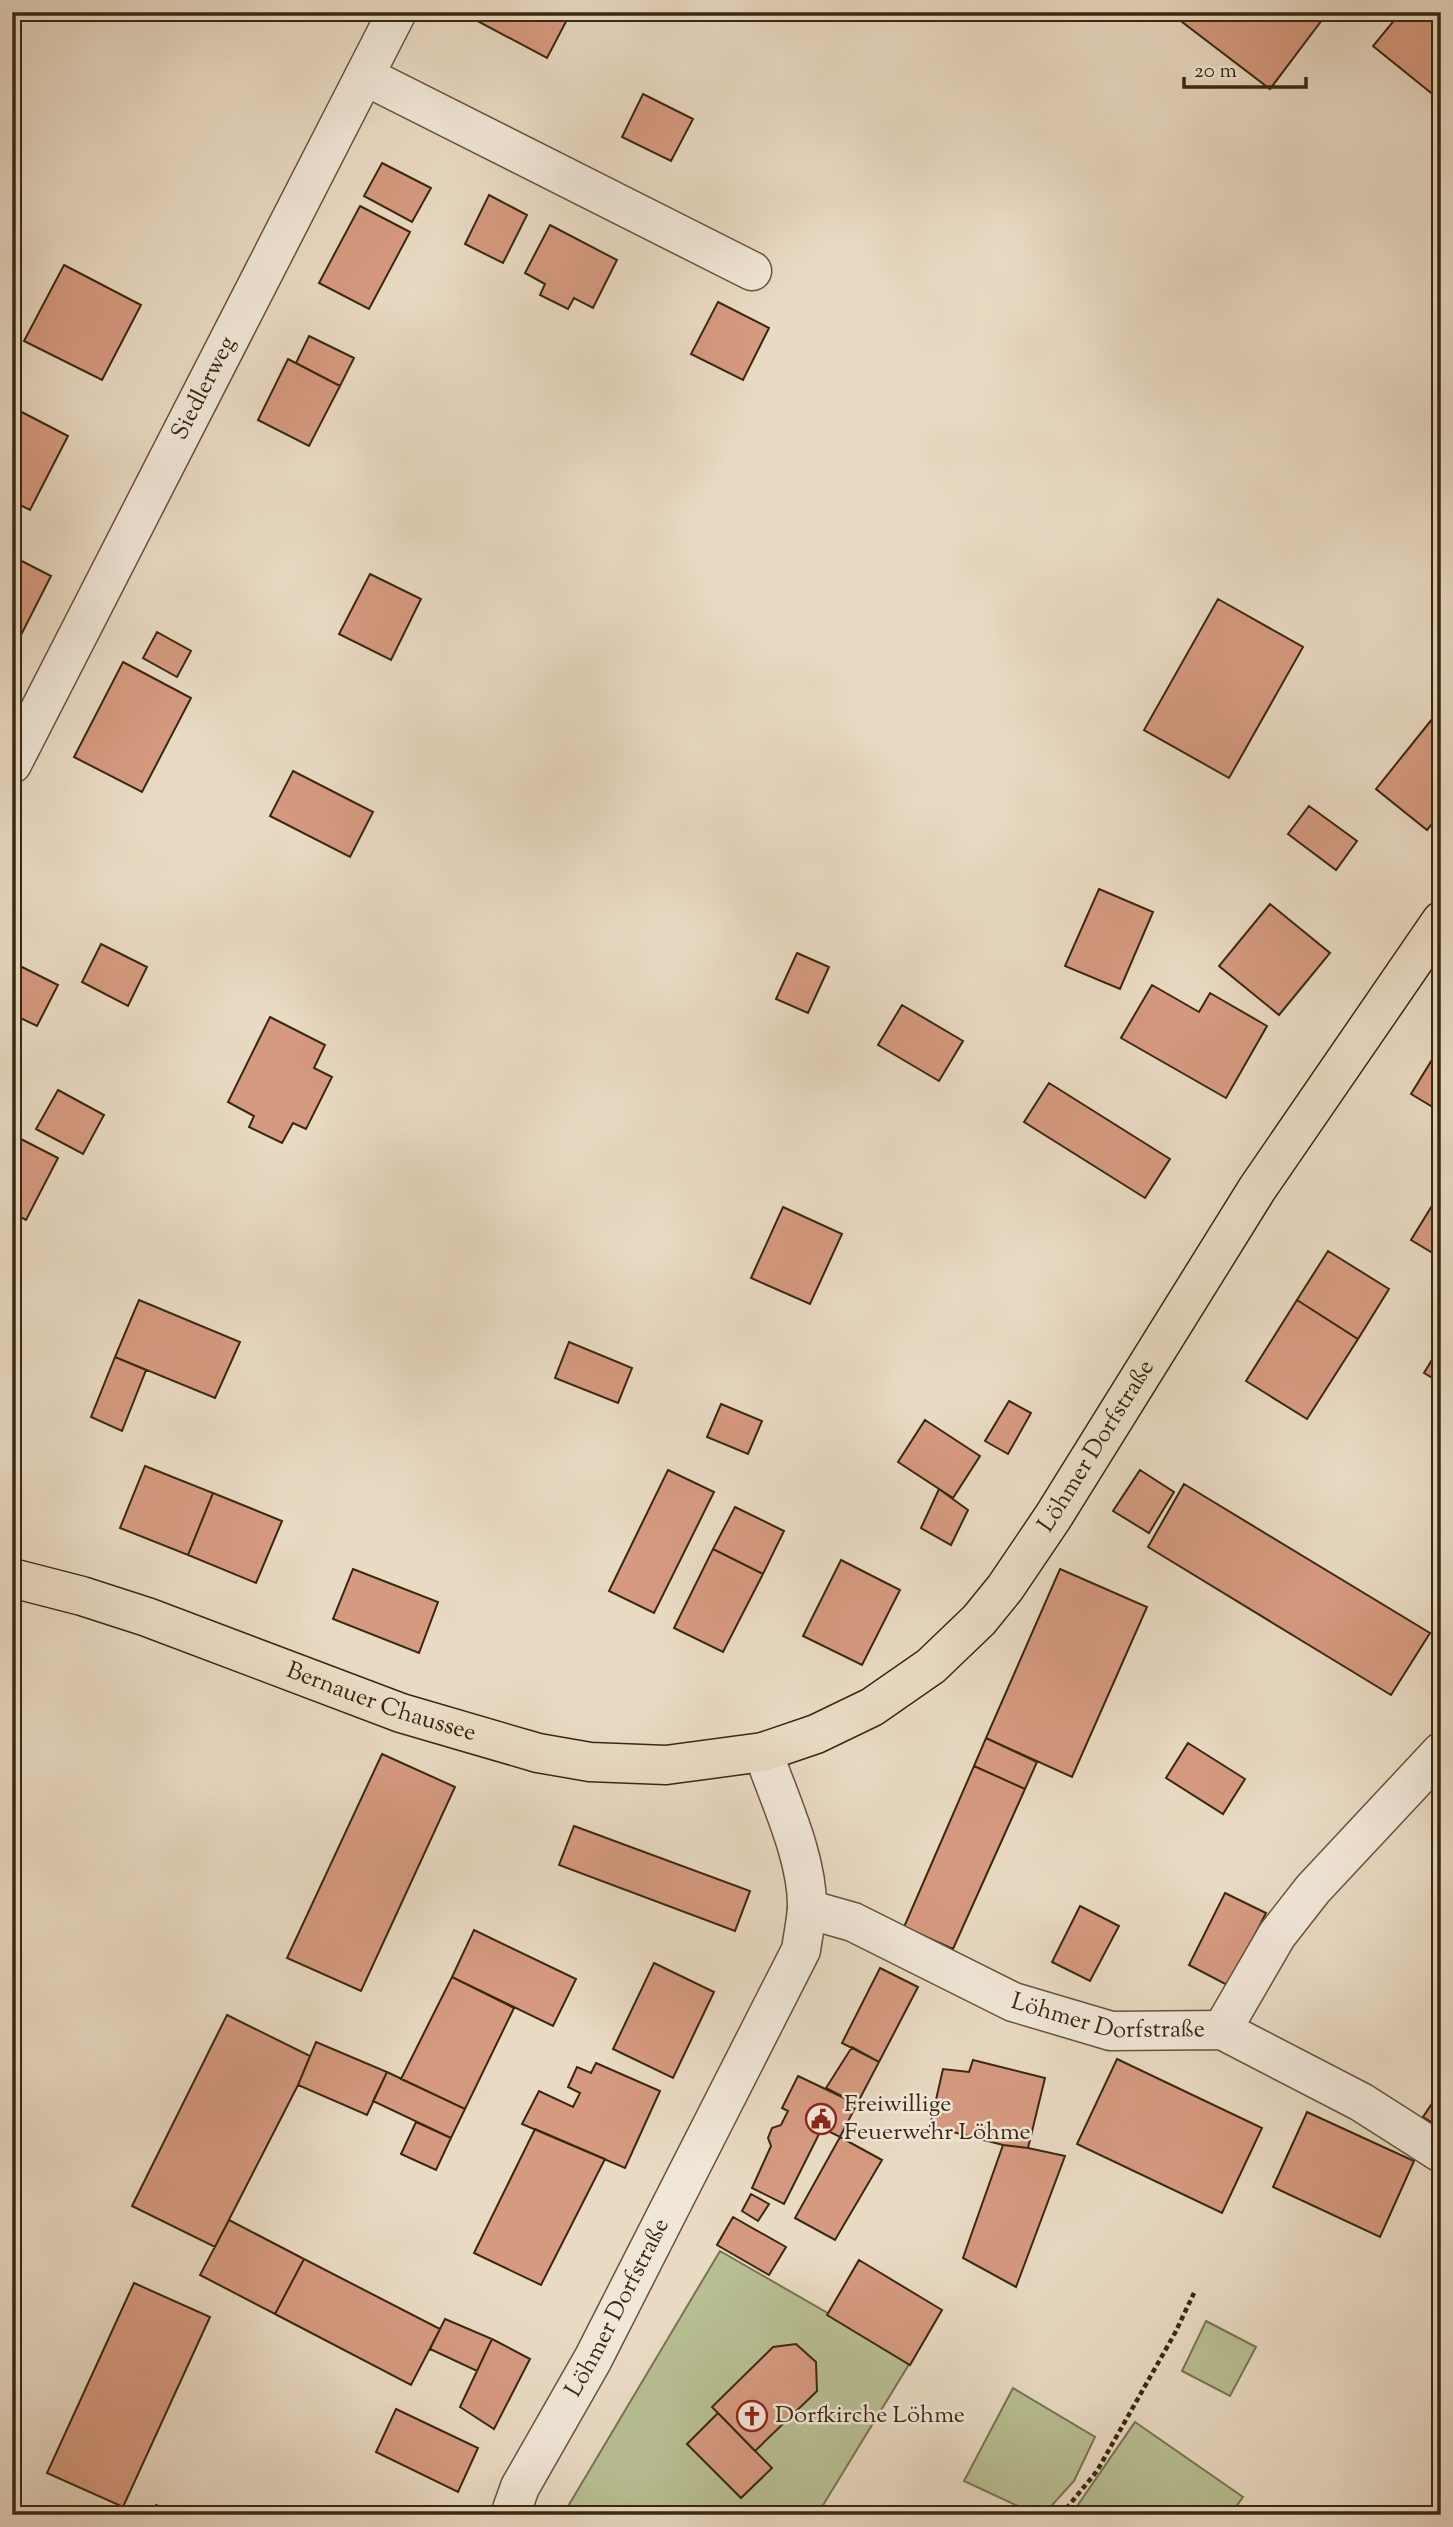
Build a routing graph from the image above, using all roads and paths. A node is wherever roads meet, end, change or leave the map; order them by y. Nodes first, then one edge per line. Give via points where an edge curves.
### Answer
1 (397, 12) edge
2 (365, 76) junction
3 (751, 271) dead end
4 (12, 764) edge
5 (1441, 921) edge
6 (12, 1578) edge
7 (763, 1752) junction
8 (1441, 1752) edge
9 (807, 1909) junction
10 (1222, 2030) junction
11 (1441, 2153) edge
12 (1194, 2293) dead end
13 (510, 2515) edge
14 (1061, 2515) edge

1 - 2 street, Siedlerweg
2 - 3 street
2 - 4 street, Siedlerweg
5 - 7 main road, Löhmer Dorfstraße via 1256,1189 1039,1540 988,1610 952,1649 872,1707 816,1734
6 - 7 main road, Bernauer Chaussee via 147,1617 401,1713 538,1754 590,1762 666,1765
7 - 9 street, Löhmer Dorfstraße via 795,1843
8 - 10 street via 1312,1889 1277,1935
9 - 10 street, Löhmer Dorfstraße via 853,1922 1013,2002 1111,2031
9 - 13 street, Löhmer Dorfstraße via 801,1950 593,2359 520,2487
10 - 11 street, Löhmer Dorfstraße via 1361,2102
12 - 14 path via 1097,2471

